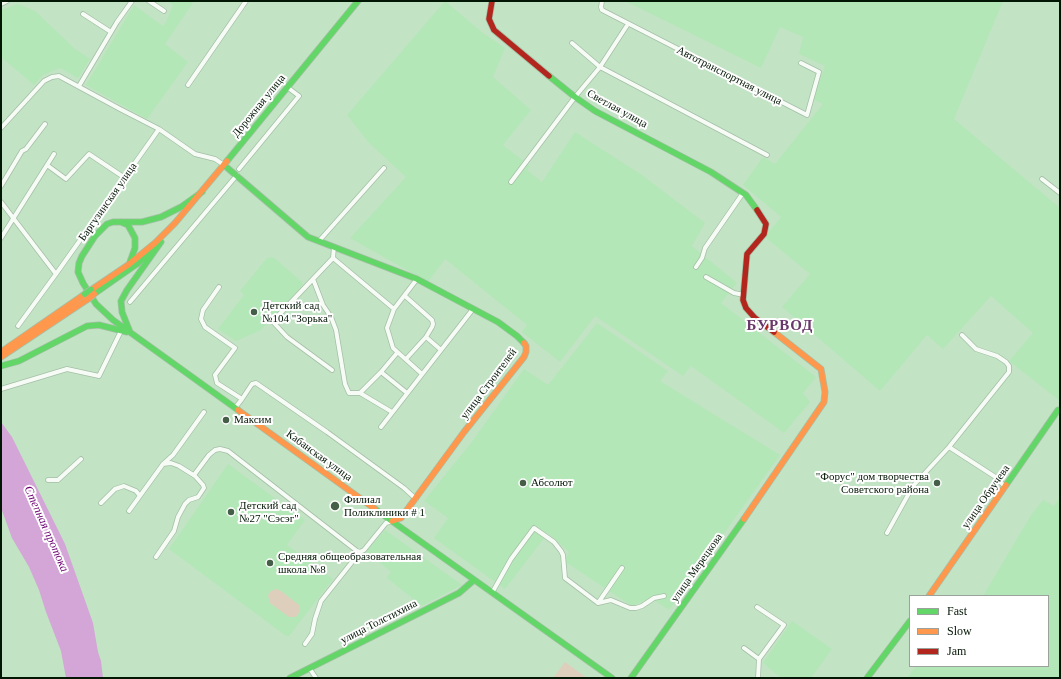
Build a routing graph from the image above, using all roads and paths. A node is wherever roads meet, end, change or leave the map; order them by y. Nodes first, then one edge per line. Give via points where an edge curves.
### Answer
1 (7, 1) edge
2 (132, 1) edge
3 (149, 1) edge
4 (246, 1) edge
5 (358, 1) edge
6 (492, 1) edge
7 (602, 1) edge
8 (1, 4) edge
9 (164, 11) dead end
10 (83, 14) dead end
11 (628, 24) junction
12 (111, 32) junction
13 (572, 43) dead end
14 (802, 63) dead end
15 (600, 67) junction
16 (188, 84) dead end
17 (79, 86) junction
18 (287, 87) junction
19 (575, 97) junction
20 (44, 124) dead end
21 (1, 128) edge
22 (159, 129) junction
23 (54, 154) dead end
24 (767, 155) dead end
25 (224, 165) junction
26 (47, 166) junction
27 (384, 168) dead end
28 (238, 172) junction
29 (125, 178) junction
30 (1042, 179) dead end
31 (511, 182) dead end
32 (1, 186) edge
33 (202, 192) junction
34 (1060, 193) edge
35 (745, 194) junction
36 (1, 202) edge
37 (13, 218) junction
38 (119, 221) junction
39 (174, 223) junction
40 (1, 238) edge
41 (319, 241) junction
42 (161, 242) junction
43 (334, 246) junction
44 (333, 258) junction
45 (128, 265) junction
46 (696, 267) dead end
47 (56, 274) junction
48 (706, 277) dead end
49 (313, 279) junction
50 (417, 279) junction
51 (219, 287) dead end
52 (92, 292) junction
53 (86, 296) junction
54 (405, 296) junction
55 (744, 296) junction
56 (130, 302) dead end
57 (394, 309) junction
58 (473, 309) junction
59 (18, 326) dead end
60 (121, 330) junction
61 (131, 333) junction
62 (962, 335) dead end
63 (426, 337) junction
64 (441, 350) junction
65 (1, 352) edge
66 (397, 352) junction
67 (1, 357) edge
68 (406, 359) junction
69 (1, 366) edge
70 (332, 370) dead end
71 (381, 372) junction
72 (422, 374) junction
73 (1, 389) edge
74 (360, 393) junction
75 (407, 393) junction
76 (242, 399) junction
77 (235, 408) junction
78 (1060, 410) edge
79 (204, 412) dead end
80 (392, 412) junction
81 (381, 427) dead end
82 (949, 447) junction
83 (81, 459) dead end
84 (163, 464) junction
85 (194, 475) junction
86 (48, 480) dead end
87 (1005, 486) junction
88 (140, 496) junction
89 (416, 498) junction
90 (101, 502) dead end
91 (129, 511) dead end
92 (392, 521) junction
93 (887, 533) dead end
94 (360, 552) junction
95 (156, 556) dead end
96 (622, 568) dead end
97 (474, 580) junction
98 (492, 593) junction
99 (930, 595) edge
100 (664, 596) dead end
101 (598, 603) junction
102 (757, 606) dead end
103 (909, 622) edge
104 (304, 644) dead end
105 (744, 648) dead end
106 (759, 659) junction
107 (310, 669) junction
108 (290, 678) edge
109 (316, 678) edge
110 (612, 678) edge
111 (631, 678) edge
112 (758, 678) edge
113 (867, 678) edge

1 - 8 street
2 - 12 street
3 - 9 street
4 - 16 street
5 - 18 street, Дорожная улица
6 - 19 street, Светлая улица via 489,19 494,30
7 - 11 street, Автотранспортная улица via 602,10
10 - 12 street
11 - 14 street, Автотранспортная улица via 807,115 819,72
11 - 15 street
12 - 17 street
13 - 15 street
15 - 19 street
15 - 24 street
17 - 21 street via 59,76 44,81
17 - 22 street
18 - 25 street, Дорожная улица
18 - 28 street via 299,96
19 - 31 street
19 - 35 street, Светлая улица via 596,112 711,172
20 - 32 street via 22,151
22 - 25 street via 195,154 215,159
22 - 29 street, Баргузинская улица
23 - 26 street
25 - 28 street, улица Строителей
25 - 33 street, Дорожная улица
26 - 29 street via 66,179 89,154
26 - 37 street
27 - 41 street
28 - 41 street, улица Строителей via 308,238
28 - 56 street
29 - 47 street, Баргузинская улица
30 - 34 street
33 - 38 street via 161,217 142,222
33 - 39 street, Дорожная улица
35 - 46 street via 705,248
35 - 55 street via 766,224 764,234 748,254
36 - 37 street
37 - 40 street
37 - 47 street
38 - 45 street via 132,230 135,238 135,248
38 - 61 street, Кабанская улица via 107,224 95,236 82,256 78,272 96,304
39 - 42 street, Дорожная улица
39 - 45 street, Дорожная улица
41 - 43 street, улица Строителей
42 - 52 street, Дорожная улица via 137,264
42 - 61 street via 121,302 122,312
43 - 44 street
43 - 50 street, улица Строителей
44 - 49 street
44 - 57 street
45 - 52 street, Дорожная улица
47 - 59 street, Баргузинская улица
48 - 55 street via 734,294
49 - 70 street via 274,323 287,337
49 - 74 street via 336,330 345,384 349,393
50 - 54 street
50 - 58 street, улица Строителей
51 - 76 street via 203,310 201,319 205,327 235,348 215,375 217,383
52 - 53 street, bridge
53 - 65 street
53 - 67 street
54 - 57 street
54 - 63 street via 432,320 432,327
55 - 111 street, улица Мерецкова via 746,308 755,318 821,369 824,402
57 - 66 street via 387,328 393,348
58 - 64 street
58 - 89 street, улица Строителей via 517,336 526,346 526,352
60 - 61 street, Кабанская улица
60 - 69 street, Кабанская улица via 99,325 87,326 19,361
60 - 73 street via 99,376 67,369
61 - 77 street, Кабанская улица
62 - 82 street via 976,349 1006,362 1010,369
63 - 64 street
63 - 68 street
64 - 72 street
66 - 68 street
66 - 71 street
68 - 72 street
71 - 74 street
71 - 75 street
72 - 75 street
74 - 80 street
75 - 80 street
76 - 77 street
76 - 89 street via 252,384 256,383
77 - 92 street, Кабанская улица
78 - 87 street, улица Обручева
79 - 84 street via 173,456
80 - 81 street
82 - 87 street via 998,478
82 - 93 street via 913,486
83 - 86 street via 58,480
84 - 85 street via 171,463
84 - 88 street
85 - 94 street via 212,452 220,449 228,451
85 - 95 street via 203,485 203,490 198,497 185,504 174,531
87 - 99 street, улица Обручева
88 - 90 street via 124,486 115,489
88 - 91 street
89 - 92 street, улица Строителей via 401,518
92 - 94 street via 386,523
92 - 97 street, Кабанская улица
94 - 104 street via 321,601 312,634
96 - 101 street
97 - 98 street, Кабанская улица
97 - 107 street, улица Толстихина via 458,593
98 - 101 street via 511,559 534,528 554,542 561,551 565,578
98 - 110 street, Кабанская улица
100 - 101 street via 654,598 636,608 611,600
102 - 106 street via 784,624
103 - 113 street
105 - 106 street
106 - 112 street
107 - 108 street, улица Толстихина
107 - 109 street

